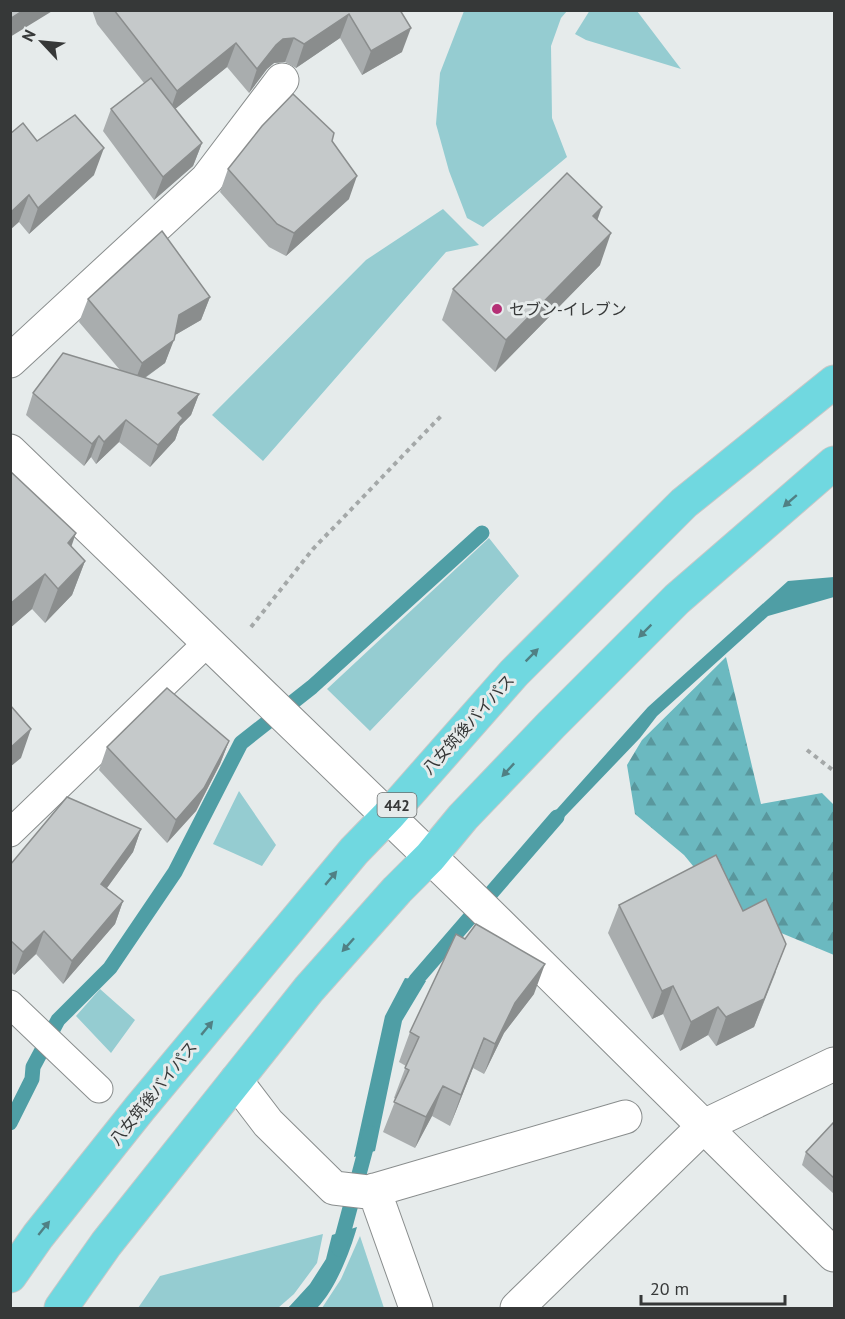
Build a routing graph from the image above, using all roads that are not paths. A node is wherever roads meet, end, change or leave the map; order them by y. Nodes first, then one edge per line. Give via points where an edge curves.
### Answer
1 (282, 80) dead end
2 (10, 362) edge
3 (834, 382) edge
4 (10, 451) edge
5 (834, 463) edge
6 (217, 651) junction
7 (388, 816) junction
8 (10, 833) edge
9 (430, 857) junction
10 (10, 1004) edge
11 (834, 1065) edge
12 (236, 1081) junction
13 (99, 1089) dead end
14 (625, 1117) dead end
15 (704, 1126) junction
16 (374, 1190) junction
17 (834, 1255) edge
18 (10, 1276) edge
19 (61, 1308) edge
20 (416, 1308) edge
21 (517, 1308) edge

1 - 2 street via 207,179
7 -> 3 highway, 八女筑後バイパス / 442 via 514,673 684,503
4 - 6 street
5 -> 9 highway via 669,608 551,725
6 - 7 street
6 - 8 lane
7 - 9 street
18 -> 7 highway, 八女筑後バイパス / 442 via 140,1108 354,850
9 -> 12 highway via 309,989
9 - 15 street
10 - 13 lane
11 - 15 street
12 - 16 street via 268,1123 334,1188
12 - 19 highway via 106,1244
14 - 16 street
15 - 17 street
15 - 21 street
16 - 20 street

